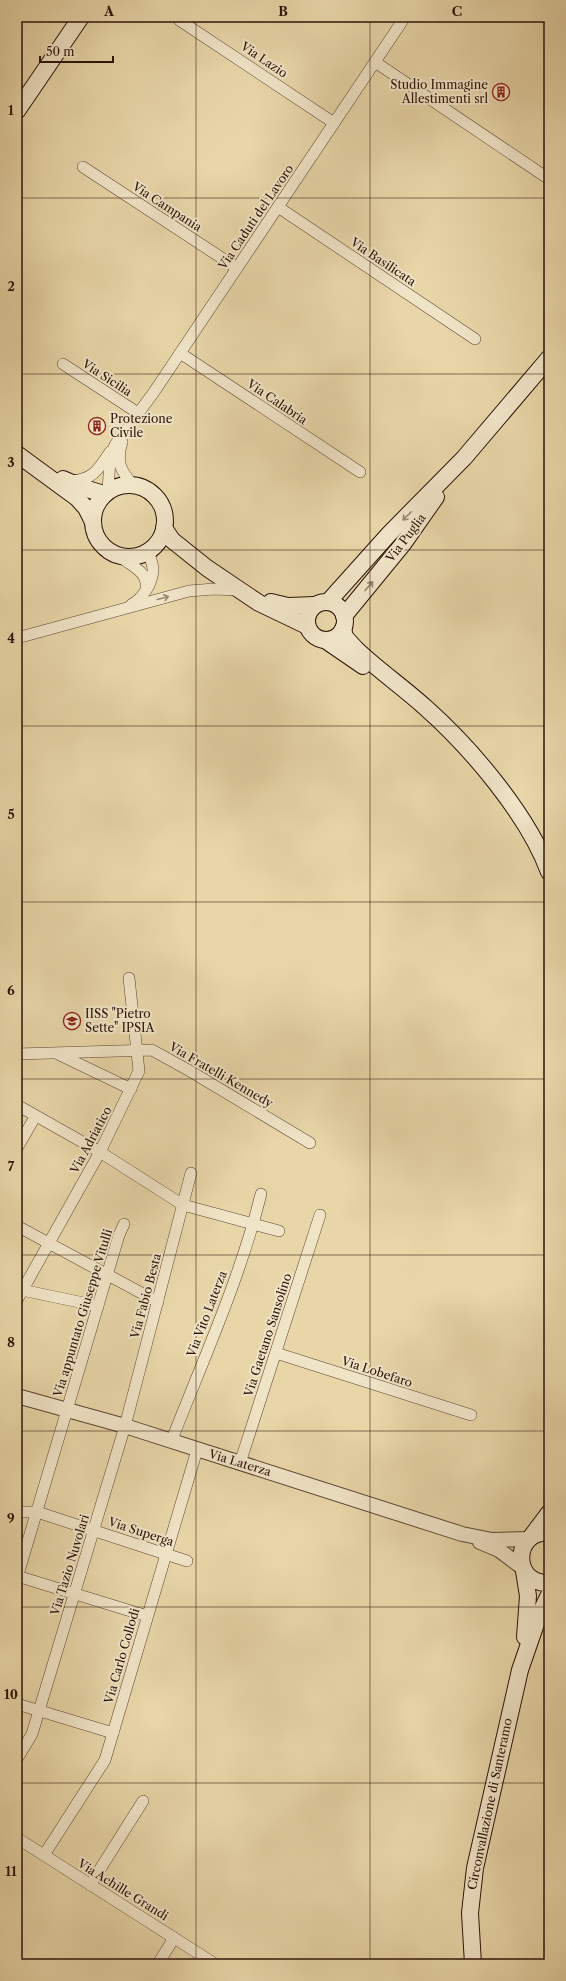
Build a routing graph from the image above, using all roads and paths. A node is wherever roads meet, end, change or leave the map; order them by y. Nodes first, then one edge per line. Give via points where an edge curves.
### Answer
1 (80, 17) edge
2 (405, 17) edge
3 (179, 20) dead end
4 (375, 62) junction
5 (17, 111) edge
6 (334, 123) junction
7 (83, 167) dead end
8 (549, 179) edge
9 (278, 207) junction
10 (237, 268) junction
11 (475, 339) dead end
12 (180, 353) junction
13 (549, 358) edge
14 (63, 364) dead end
15 (138, 413) junction
16 (127, 430) junction
17 (115, 445) junction
18 (22, 457) edge
19 (464, 458) junction
20 (360, 472) dead end
21 (69, 482) junction
22 (133, 485) junction
23 (106, 493) junction
24 (93, 522) junction
25 (164, 528) junction
26 (151, 549) junction
27 (120, 556) junction
28 (207, 568) junction
29 (146, 587) junction
30 (242, 590) junction
31 (321, 603) junction
32 (126, 608) junction
33 (343, 623) junction
34 (307, 626) junction
35 (17, 638) edge
36 (325, 640) junction
37 (394, 683) junction
38 (549, 872) edge
39 (129, 978) dead end
40 (138, 1050) junction
41 (56, 1053) junction
42 (17, 1054) edge
43 (131, 1090) junction
44 (17, 1105) edge
45 (35, 1117) junction
46 (310, 1143) dead end
47 (17, 1148) edge
48 (100, 1152) junction
49 (192, 1173) dead end
50 (261, 1194) dead end
51 (183, 1205) junction
52 (320, 1215) dead end
53 (254, 1223) junction
54 (124, 1224) dead end
55 (17, 1226) edge
56 (279, 1231) dead end
57 (48, 1244) junction
58 (108, 1275) junction
59 (20, 1295) edge
60 (158, 1302) junction
61 (98, 1306) junction
62 (276, 1353) junction
63 (18, 1398) edge
64 (67, 1410) junction
65 (471, 1415) dead end
66 (125, 1426) junction
67 (171, 1442) junction
68 (197, 1450) junction
69 (240, 1463) junction
70 (17, 1512) edge
71 (37, 1512) junction
72 (549, 1513) edge
73 (94, 1530) junction
74 (549, 1533) edge
75 (462, 1534) junction
76 (530, 1538) junction
77 (165, 1554) junction
78 (186, 1561) dead end
79 (524, 1569) junction
80 (17, 1577) edge
81 (549, 1583) edge
82 (74, 1593) junction
83 (549, 1595) edge
84 (147, 1616) junction
85 (520, 1670) junction
86 (17, 1704) edge
87 (39, 1710) junction
88 (113, 1733) junction
89 (17, 1759) edge
90 (143, 1801) dead end
91 (17, 1838) edge
92 (44, 1855) junction
93 (90, 1885) junction
94 (174, 1938) junction
95 (158, 1964) edge
96 (215, 1964) edge
97 (473, 1964) edge

1 - 5 main road
2 - 4 street, Via Caduti del Lavoro
3 - 6 street, Via Lazio
4 - 6 street, Via Caduti del Lavoro
4 - 8 street
6 - 9 street, Via Caduti del Lavoro
7 - 10 street, Via Campania
9 - 10 street, Via Caduti del Lavoro
9 - 11 street, Via Basilicata
10 - 12 street, Via Caduti del Lavoro
12 - 15 street, Via Caduti del Lavoro
12 - 20 street, Via Calabria
13 - 19 main road, Via Puglia
14 - 15 street, Via Sicilia
15 - 16 street, Via Caduti del Lavoro
16 - 17 street
16 - 22 street via 121,444 119,460 122,473
17 - 21 street via 95,474 88,479
17 - 23 street via 110,459
18 - 21 main road
18 - 24 main road via 77,498
19 -> 31 main road, Via Puglia
33 -> 19 main road, Via Puglia
21 - 23 main road
22 - 23 main road via 124,485
22 - 25 main road via 149,490 160,503 164,511
23 - 24 main road via 98,502
24 - 27 main road via 102,545
25 - 26 main road
25 - 28 main road via 172,540
26 - 27 main road via 135,556
26 - 28 main road via 164,550
26 - 29 street via 153,569 151,580
27 - 29 street via 145,575
28 - 30 main road
29 - 32 street via 138,601
30 - 31 main road via 277,604
32 -> 30 street via 189,591
30 - 34 main road via 270,610 296,619
31 - 33 main road via 340,608
31 - 34 main road via 308,614
32 - 35 street
33 - 36 main road via 335,637
33 - 37 main road via 345,637
34 - 36 main road via 314,636
36 - 37 main road via 374,673
37 - 38 main road via 437,718 487,772 534,840
39 - 40 street, Via Adriatico
40 - 41 street, Via Fratelli Kennedy
40 - 43 street, Via Adriatico via 139,1071
40 - 46 street, Via Fratelli Kennedy via 152,1050
41 - 42 street, Via Fratelli Kennedy
41 - 43 street
43 - 48 street, Via Adriatico
44 - 45 street
45 - 47 street
45 - 48 street
48 - 51 street
48 - 57 street, Via Adriatico
49 - 51 street, Via Fabio Besta
50 - 53 street, Via Vito Laterza
51 - 53 street
51 - 60 street, Via Fabio Besta
52 - 62 street, Via Gaetano Sansolino
53 - 56 street
53 - 67 street, Via Vito Laterza
54 - 58 street, Via appuntato Giuseppe Vitulli
55 - 57 street
57 - 58 street
57 - 59 street, Via Adriatico
58 - 60 street
58 - 61 street, Via appuntato Giuseppe Vitulli
59 - 61 street
60 - 66 street, Via Fabio Besta
61 - 64 street, Via appuntato Giuseppe Vitulli
62 - 65 street, Via Lobefaro
62 - 69 street, Via Gaetano Sansolino
63 - 64 street, Via Laterza
64 - 66 street, Via Laterza
64 - 71 street, Via appuntato Giuseppe Vitulli
66 - 67 street, Via Laterza
66 - 73 street, Via Tazio Nuvolari
67 - 68 street, Via Laterza
68 - 69 street, Via Laterza
68 - 77 street, Via Carlo Collodi
69 - 75 street, Via Laterza
70 - 71 street, Via Superga
71 - 73 street, Via Superga
71 - 80 street, Via appuntato Giuseppe Vitulli
72 - 76 main road
73 - 77 street, Via Superga
73 - 82 street, Via Tazio Nuvolari
74 - 76 main road
75 - 76 street via 492,1540
75 - 79 street via 499,1550
76 - 79 main road, Circonvallazione di Santeramo via 522,1552
77 - 78 street, Via Superga
77 - 84 street, Via Carlo Collodi
79 - 81 main road via 536,1581
79 - 85 main road, Circonvallazione di Santeramo via 528,1596
80 - 82 street
82 - 84 street
82 - 87 street, Via Tazio Nuvolari
83 - 85 main road, Circonvallazione di Santeramo
84 - 88 street, Via Carlo Collodi
85 - 97 main road, Circonvallazione di Santeramo via 475,1868 470,1913
86 - 87 street
87 - 88 street
87 - 89 street, Via Tazio Nuvolari via 32,1734
88 - 92 street, Via Carlo Collodi via 105,1760
90 - 93 street
91 - 92 street, Via Achille Grandi
92 - 93 street, Via Achille Grandi
93 - 94 street, Via Achille Grandi
94 - 95 street
94 - 96 street, Via Achille Grandi

